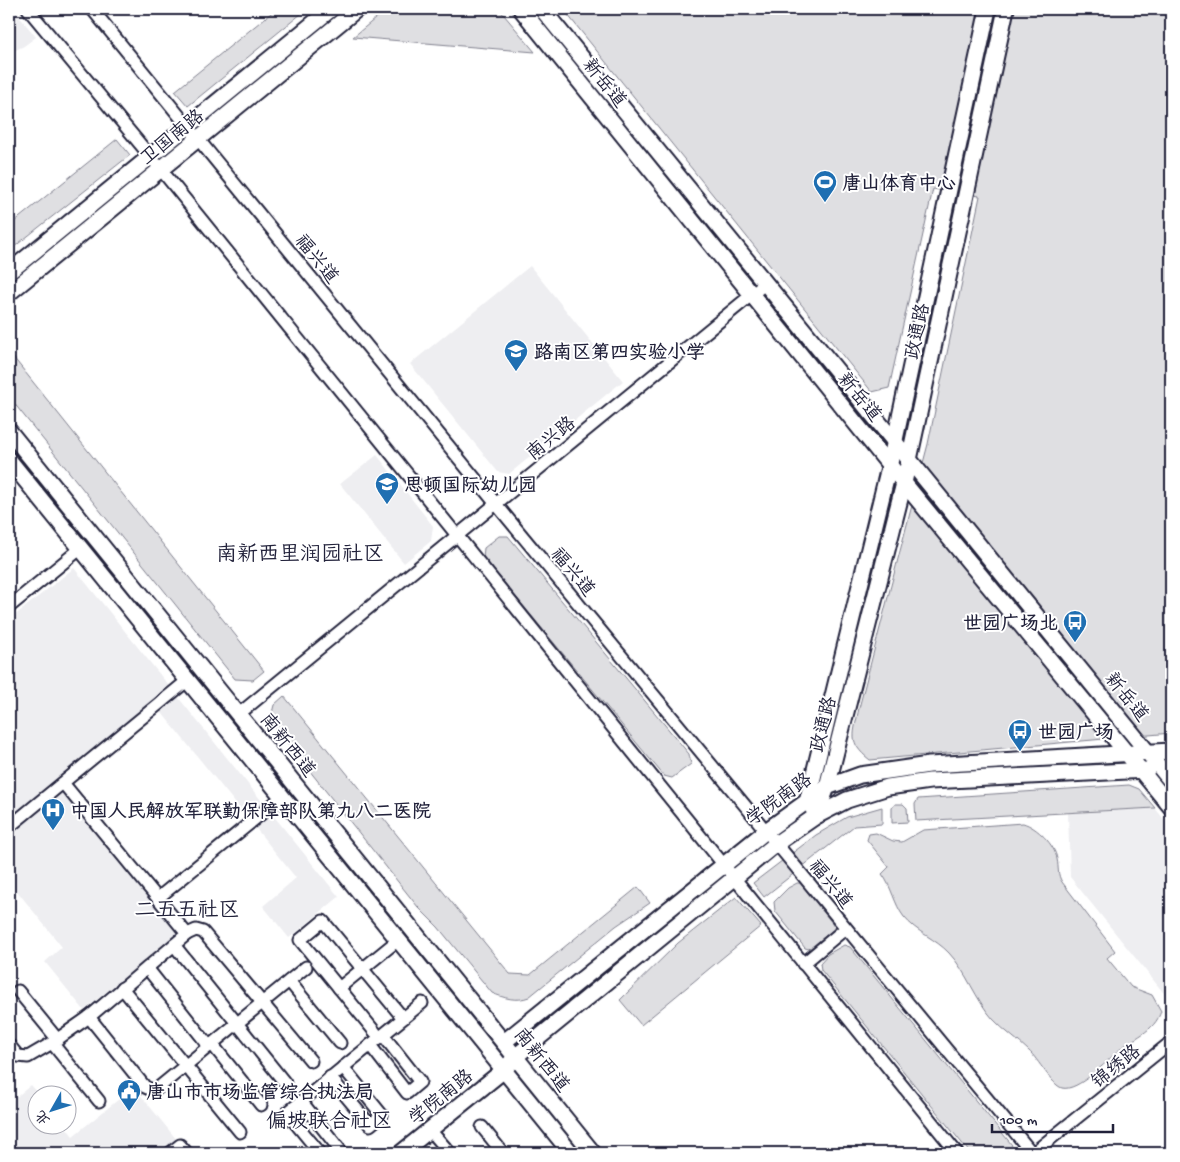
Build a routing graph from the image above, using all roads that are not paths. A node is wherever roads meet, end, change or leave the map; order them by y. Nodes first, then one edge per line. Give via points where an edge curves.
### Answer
1 (28, 9) edge
2 (92, 9) edge
3 (331, 9) edge
4 (358, 9) edge
5 (521, 9) edge
6 (542, 9) edge
7 (988, 9) edge
8 (1006, 9) edge
9 (188, 126) junction
10 (199, 139) junction
11 (150, 156) junction
12 (161, 170) junction
13 (943, 216) junction
14 (961, 217) junction
15 (9, 272) edge
16 (766, 283) junction
17 (9, 293) edge
18 (753, 294) junction
19 (9, 431) edge
20 (894, 439) junction
21 (9, 460) edge
22 (909, 460) junction
23 (890, 463) junction
24 (904, 482) junction
25 (496, 504) junction
26 (456, 536) junction
27 (80, 549) junction
28 (9, 607) edge
29 (188, 680) junction
30 (239, 714) junction
31 (1171, 751) edge
32 (1127, 752) junction
33 (1148, 752) junction
34 (1166, 769) edge
35 (1141, 770) junction
36 (1171, 781) edge
37 (63, 782) junction
38 (827, 787) junction
39 (282, 797) junction
40 (808, 798) junction
41 (1171, 808) edge
42 (816, 816) junction
43 (9, 827) edge
44 (766, 831) junction
45 (777, 843) junction
46 (724, 866) junction
47 (734, 878) junction
48 (158, 898) junction
49 (846, 928) junction
50 (187, 934) junction
51 (398, 940) junction
52 (174, 946) junction
53 (803, 964) junction
54 (306, 967) dead end
55 (147, 968) junction
56 (362, 969) junction
57 (289, 981) junction
58 (122, 988) junction
59 (339, 988) junction
60 (18, 991) dead end
61 (262, 1002) junction
62 (422, 1002) dead end
63 (88, 1017) junction
64 (402, 1018) junction
65 (237, 1023) junction
66 (379, 1033) junction
67 (55, 1042) junction
68 (504, 1042) junction
69 (1171, 1042) edge
70 (340, 1044) dead end
71 (211, 1045) junction
72 (370, 1045) junction
73 (9, 1046) edge
74 (516, 1057) junction
75 (311, 1061) dead end
76 (186, 1065) junction
77 (343, 1067) junction
78 (504, 1070) junction
79 (330, 1077) junction
80 (285, 1083) dead end
81 (99, 1101) dead end
82 (301, 1101) junction
83 (262, 1105) dead end
84 (482, 1127) dead end
85 (430, 1130) junction
86 (240, 1132) dead end
87 (340, 1150) dead end
88 (170, 1153) edge
89 (187, 1153) edge
90 (320, 1153) edge
91 (401, 1153) edge
92 (450, 1153) edge
93 (503, 1153) edge
94 (571, 1153) edge
95 (593, 1153) edge
96 (957, 1153) edge
97 (1033, 1153) edge

1 - 11 street
2 - 9 street, 福兴道
3 - 9 main road, 卫国南路
4 - 10 main road, 卫国南路
5 - 18 main road, 新岳道
6 - 16 main road, 新岳道
7 - 13 main road, 政通路
8 - 14 main road, 政通路
9 - 10 street, 福兴道
9 - 11 main road, 卫国南路
10 - 12 main road, 卫国南路
10 - 25 street, 福兴道
11 - 12 street
11 - 15 main road, 卫国南路
12 - 17 main road, 卫国南路
12 - 26 street
13 - 14 main road
13 - 20 main road, 政通路
14 - 22 main road, 政通路
16 - 18 street, 南兴路
16 - 20 main road, 新岳道
18 - 23 main road, 新岳道
18 - 25 street, 南兴路
19 - 30 main road, 南新西道
20 - 22 main road, 新岳道
20 - 23 main road, 政通路
21 - 27 main road, 南新西道
22 - 24 main road, 政通路
22 - 33 main road, 新岳道
23 - 24 main road, 新岳道
23 - 40 main road, 政通路
24 - 32 main road, 新岳道
24 - 38 main road, 政通路
25 - 26 street, 南兴路
25 - 44 street, 福兴道
26 - 30 street, 南兴路
26 - 46 street
27 - 28 street
27 - 29 main road, 南新西道
29 - 37 street
29 - 39 main road, 南新西道
30 - 68 main road, 南新西道
31 - 33 main road, 学院南路
32 - 33 main road, 学院南路
32 - 35 main road, 新岳道
32 - 38 main road, 学院南路 via 892,769 860,775
33 - 34 main road, 新岳道
34 - 35 main road, 学院南路
34 - 36 main road, 新岳道
35 - 41 main road, 新岳道
35 - 42 main road, 学院南路 via 930,781 888,787 847,800
37 - 43 street
37 - 48 street
38 - 40 main road, 学院南路
38 - 42 main road, 政通路
39 - 48 street
39 - 51 main road, 南新西道
40 - 42 main road
40 - 44 main road, 学院南路
42 - 45 main road, 学院南路
44 - 45 street, 福兴道
44 - 46 main road, 学院南路
45 - 47 main road, 学院南路
45 - 49 street, 福兴道
46 - 47 street
46 - 68 main road, 学院南路
47 - 53 street
47 - 74 main road, 学院南路
48 - 50 street
49 - 53 street
49 - 97 street, 福兴道
50 - 52 street
50 - 61 street via 196,930 203,932
51 - 56 street
51 - 78 main road, 南新西道
52 - 55 street
52 - 65 street
53 - 96 street
54 - 57 street
55 - 58 street
55 - 71 street
56 - 59 street
56 - 59 street via 323,921 300,940
56 - 64 street
57 - 61 street
57 - 70 street
58 - 63 street
58 - 76 street
59 - 66 street
60 - 67 street
61 - 65 street
61 - 75 street
62 - 64 street
63 - 67 street
63 - 76 street via 145,1088 158,1088
64 - 66 street
65 - 71 street
65 - 80 street
66 - 72 street
66 - 72 street via 420,1082 407,1093
67 - 73 street via 28,1058 18,1056
67 - 81 street
68 - 74 main road, 南新西道
68 - 78 main road
69 - 97 street, 锦绣路
71 - 76 street
71 - 83 street
72 - 77 street
74 - 78 main road, 学院南路
74 - 95 main road, 南新西道
76 - 86 street
77 - 79 street
77 - 79 street via 382,1115 370,1125
78 - 85 main road, 学院南路
78 - 94 main road, 南新西道
79 - 82 street
82 - 87 street
82 - 90 street via 287,1113
84 - 93 street
85 - 91 main road, 学院南路
85 - 92 street
88 - 89 street via 180,1145

